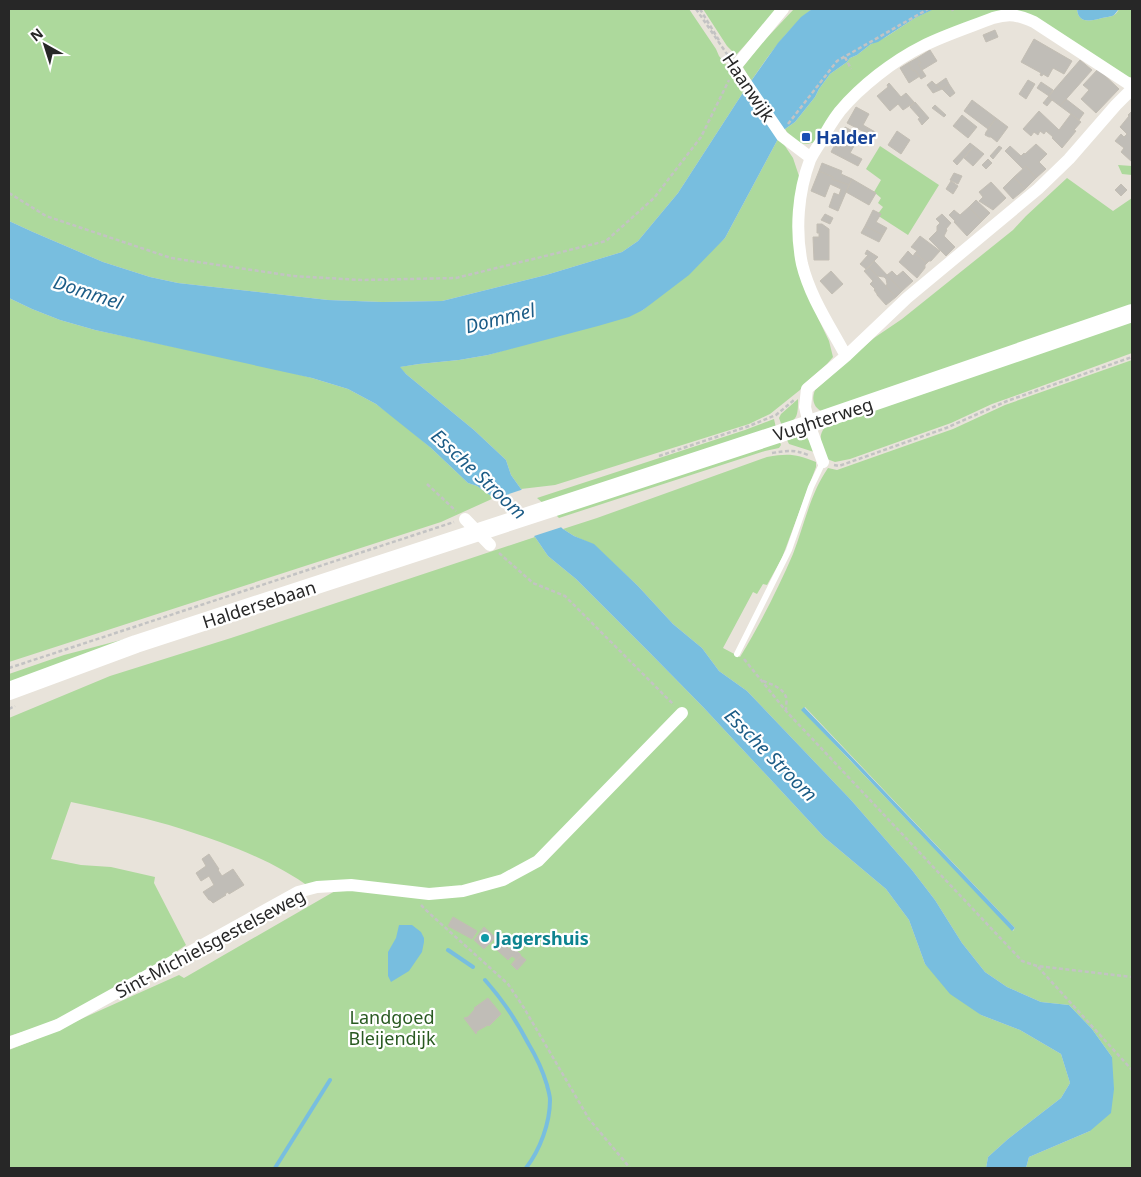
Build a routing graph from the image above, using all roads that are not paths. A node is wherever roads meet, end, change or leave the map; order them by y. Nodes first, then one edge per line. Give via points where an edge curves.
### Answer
1 (783, 9) edge
2 (1132, 88) edge
3 (811, 158) junction
4 (1132, 313) edge
5 (846, 356) junction
6 (809, 424) junction
7 (822, 462) joint
8 (465, 519) road end
9 (512, 522) joint
10 (484, 539) junction
11 (737, 654) road end
12 (9, 691) edge
13 (682, 713) road end
14 (9, 1042) edge

1 - 3 street, Haanwijk via 738,70
2 - 3 street via 1034,22 1005,15 922,46 881,73 839,112
2 - 5 street via 1038,190 907,298
3 - 5 street via 800,194 798,236 801,258 811,293
4 - 6 main road, Vughterweg
5 - 6 street via 807,389 805,407
6 - 7 street
6 - 9 main road, Vughterweg
7 - 11 lane via 789,550
8 - 10 street
9 - 10 main road, Haldersebaan
10 - 12 main road, Haldersebaan via 136,644
13 - 14 street, Sint-Michielsgestelseweg via 538,861 504,880 463,891 429,894 351,885 298,892 58,1025

